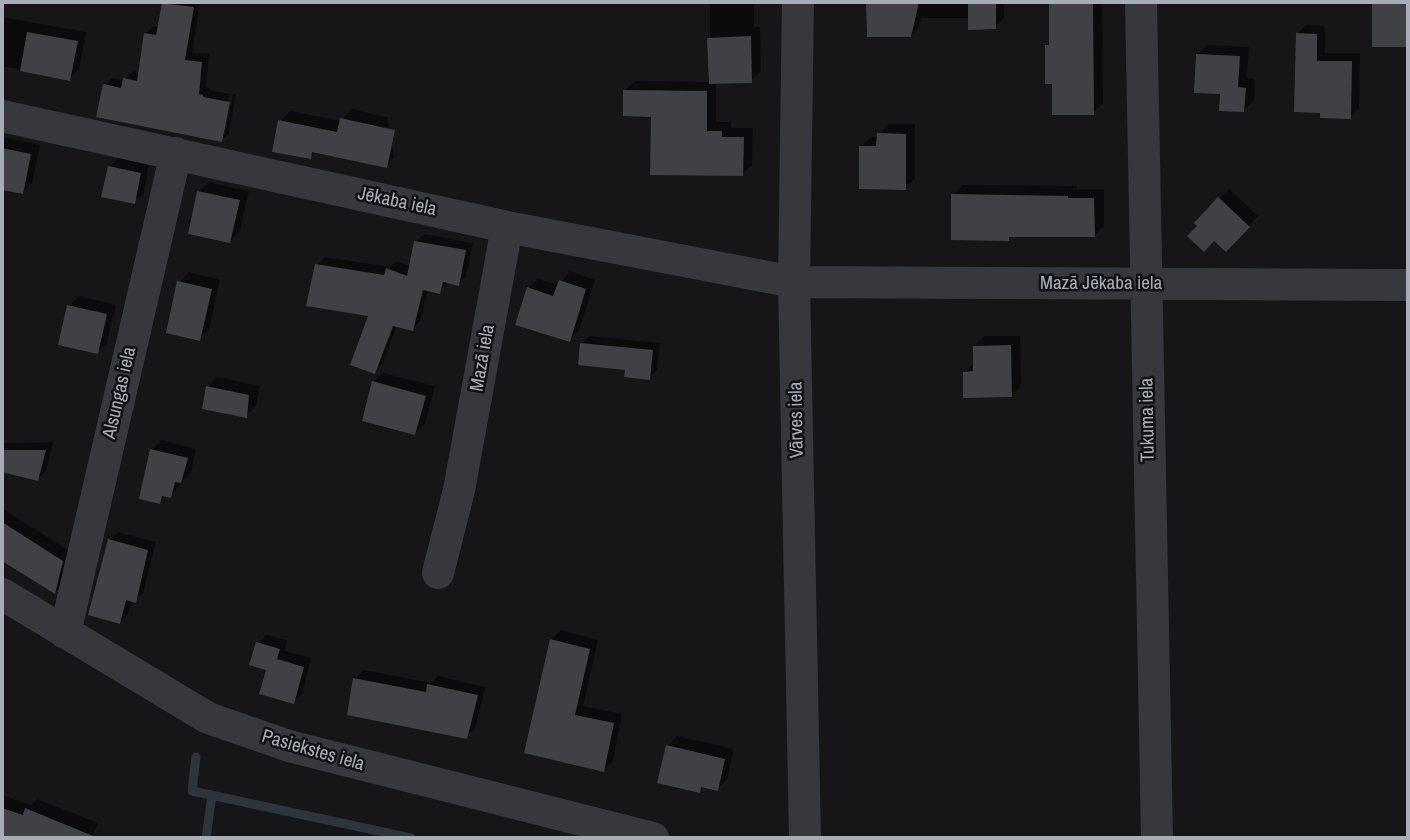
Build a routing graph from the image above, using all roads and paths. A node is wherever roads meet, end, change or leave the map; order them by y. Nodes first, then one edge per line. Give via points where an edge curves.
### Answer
1 (798, 2) edge
2 (1141, 2) edge
3 (2, 116) edge
4 (176, 153) junction
5 (507, 226) junction
6 (794, 282) junction
7 (1146, 284) junction
8 (1408, 285) edge
9 (438, 573) dead end
10 (2, 594) edge
11 (65, 633) junction
12 (653, 838) edge
13 (805, 838) edge
14 (1157, 838) edge

1 - 6 street, Vārves iela
2 - 7 street, Tukuma iela
3 - 4 street, Jēkaba iela
4 - 5 street, Jēkaba iela
4 - 11 street, Alsungas iela
5 - 6 street, Jēkaba iela
5 - 9 street, Mazā iela via 459,490
6 - 7 street, Mazā Jēkaba iela
6 - 13 street, Vārves iela
7 - 8 street, Mazā Jēkaba iela
7 - 14 street, Tukuma iela
10 - 11 street, Pasiekstes iela
11 - 12 street, Pasiekstes iela via 219,722 289,746

